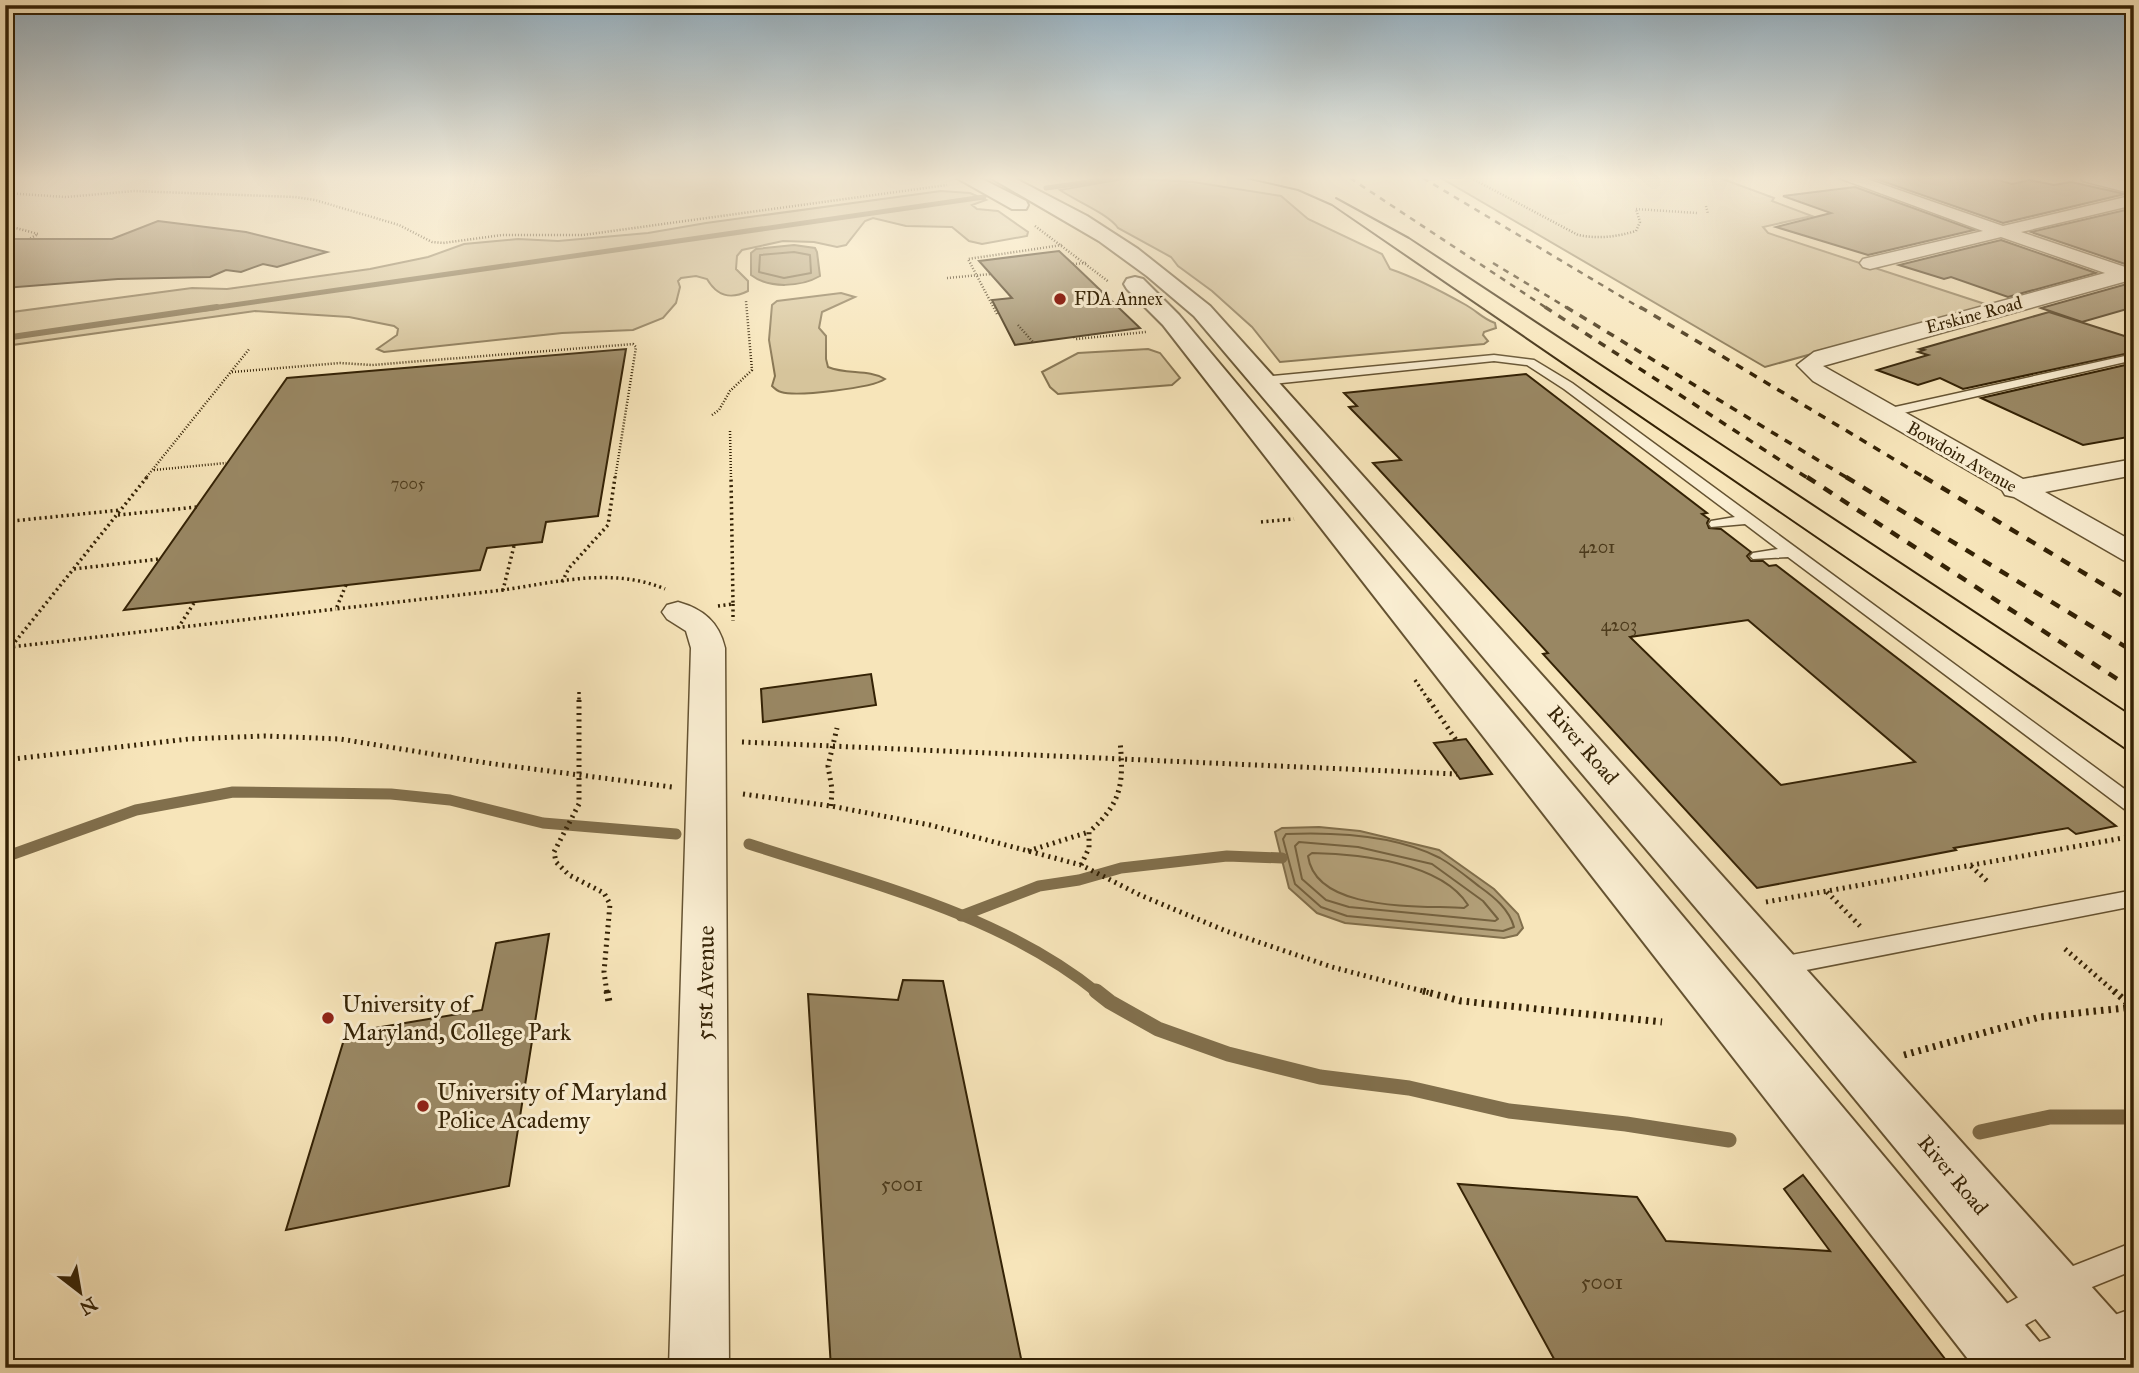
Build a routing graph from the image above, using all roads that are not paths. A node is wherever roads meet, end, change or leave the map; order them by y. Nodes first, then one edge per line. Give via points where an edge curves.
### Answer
1 (1081, 242) edge
2 (1115, 242) edge
3 (1956, 242) edge
4 (2035, 242) edge
5 (1870, 263) dead end
6 (2128, 273) edge
7 (1822, 357) joint
8 (2134, 357) edge
9 (1262, 381) junction
10 (1886, 413) junction
11 (2134, 467) edge
12 (2015, 489) junction
13 (1746, 520) junction
14 (1716, 524) dead end
15 (1789, 552) junction
16 (2134, 554) edge
17 (1758, 556) dead end
18 (678, 612) road end
19 (2134, 806) edge
20 (2134, 898) edge
21 (1776, 967) junction
22 (2134, 1256) edge
23 (2099, 1330) edge
24 (2006, 1355) edge
25 (699, 1368) edge

1 - 24 street via 1123,272 1171,320
2 - 9 street, River Road via 1154,268 1202,311
3 - 5 street
4 - 6 street
6 - 7 street, Erskine Road
7 - 10 street, Bowdoin Avenue via 1808,365 1812,370
8 - 10 lane
9 - 13 lane via 1478,359 1530,362
9 - 21 street, River Road
10 - 12 street, Bowdoin Avenue
11 - 12 street
12 - 16 street, Bowdoin Avenue
13 - 14 lane
13 - 15 lane
15 - 17 lane
15 - 19 lane
18 - 25 street, 51st Avenue via 700,625 708,648
20 - 21 lane
21 - 23 street, River Road
22 - 23 lane via 2083,1276
23 - 24 lane
23 - 24 lane

